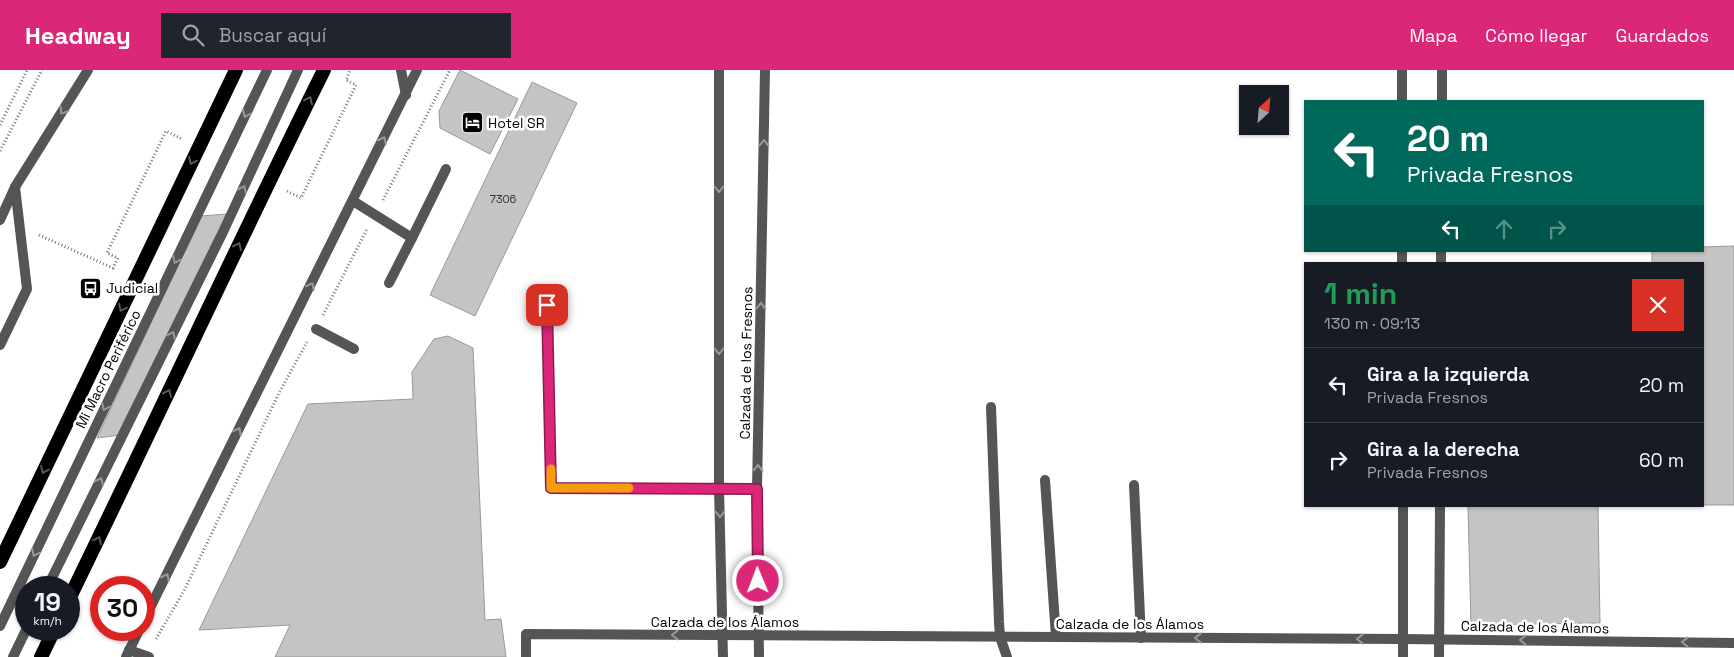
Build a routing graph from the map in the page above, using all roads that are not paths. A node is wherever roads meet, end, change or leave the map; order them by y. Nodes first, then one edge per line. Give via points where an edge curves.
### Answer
1 (88, 70) edge
2 (236, 70) edge
3 (267, 70) edge
4 (298, 70) edge
5 (324, 70) edge
6 (401, 70) edge
7 (417, 70) edge
8 (719, 70) edge
9 (765, 70) edge
10 (1402, 70) edge
11 (1442, 70) edge
12 (406, 95) junction
13 (1402, 100) edge
14 (1442, 100) edge
15 (446, 169) dead end
16 (15, 188) junction
17 (353, 201) junction
18 (0, 220) edge
19 (412, 238) junction
20 (389, 283) dead end
21 (547, 305) dead end
22 (316, 329) road end
23 (0, 345) edge
24 (354, 349) dead end
25 (991, 407) dead end
26 (1046, 480) dead end
27 (1134, 485) dead end
28 (719, 488) junction
29 (757, 489) junction
30 (1402, 507) edge
31 (1440, 507) edge
32 (0, 562) edge
33 (53, 576) edge
34 (80, 576) edge
35 (155, 598) edge
36 (0, 626) edge
37 (724, 636) junction
38 (759, 636) junction
39 (1000, 636) junction
40 (1056, 637) junction
41 (1141, 638) junction
42 (1403, 639) junction
43 (1439, 640) junction
44 (21, 641) edge
45 (49, 641) edge
46 (133, 641) edge
47 (1734, 643) edge
48 (127, 653) edge
49 (148, 656) edge
50 (13, 657) edge
51 (41, 657) edge
52 (526, 657) edge
53 (724, 657) edge
54 (759, 657) edge
55 (1007, 657) edge
56 (1403, 657) edge
57 (1439, 657) edge

1 -> 16 street
2 -> 32 highway
3 -> 36 street, Mi Macro Periférico
33 -> 4 street via 223,232
34 -> 5 highway
6 - 12 street
7 - 12 street
8 -> 28 street, Calzada de los Fresnos
29 -> 9 street, Calzada de los Fresnos
10 - 13 street
11 - 14 street
17 -> 12 street
15 - 19 street
16 - 18 street
16 - 23 street via 27,289
17 - 19 street
35 -> 17 street
19 - 20 street
21 - 28 street via 551,488
22 - 24 street
25 - 39 street
26 - 40 street
27 - 41 street
28 - 29 street
28 -> 37 street, Calzada de los Fresnos
29 - 38 street, Calzada de los Fresnos
30 - 42 street
31 - 43 street
37 - 38 street, Calzada de los Álamos
37 -> 52 street, Calzada de los Álamos via 526,634
37 - 53 street, Calzada de los Fresnos
38 - 39 street, Calzada de los Álamos
38 - 54 street, Calzada de los Fresnos
39 - 40 street, Calzada de los Álamos
39 - 55 street
40 - 41 street, Calzada de los Álamos
42 -> 41 street, Calzada de los Álamos
42 - 43 street, Calzada de los Álamos
42 - 56 street
47 -> 43 street, Calzada de los Álamos
43 - 57 street
44 - 50 street
45 - 51 highway
46 - 48 street
48 - 49 street

